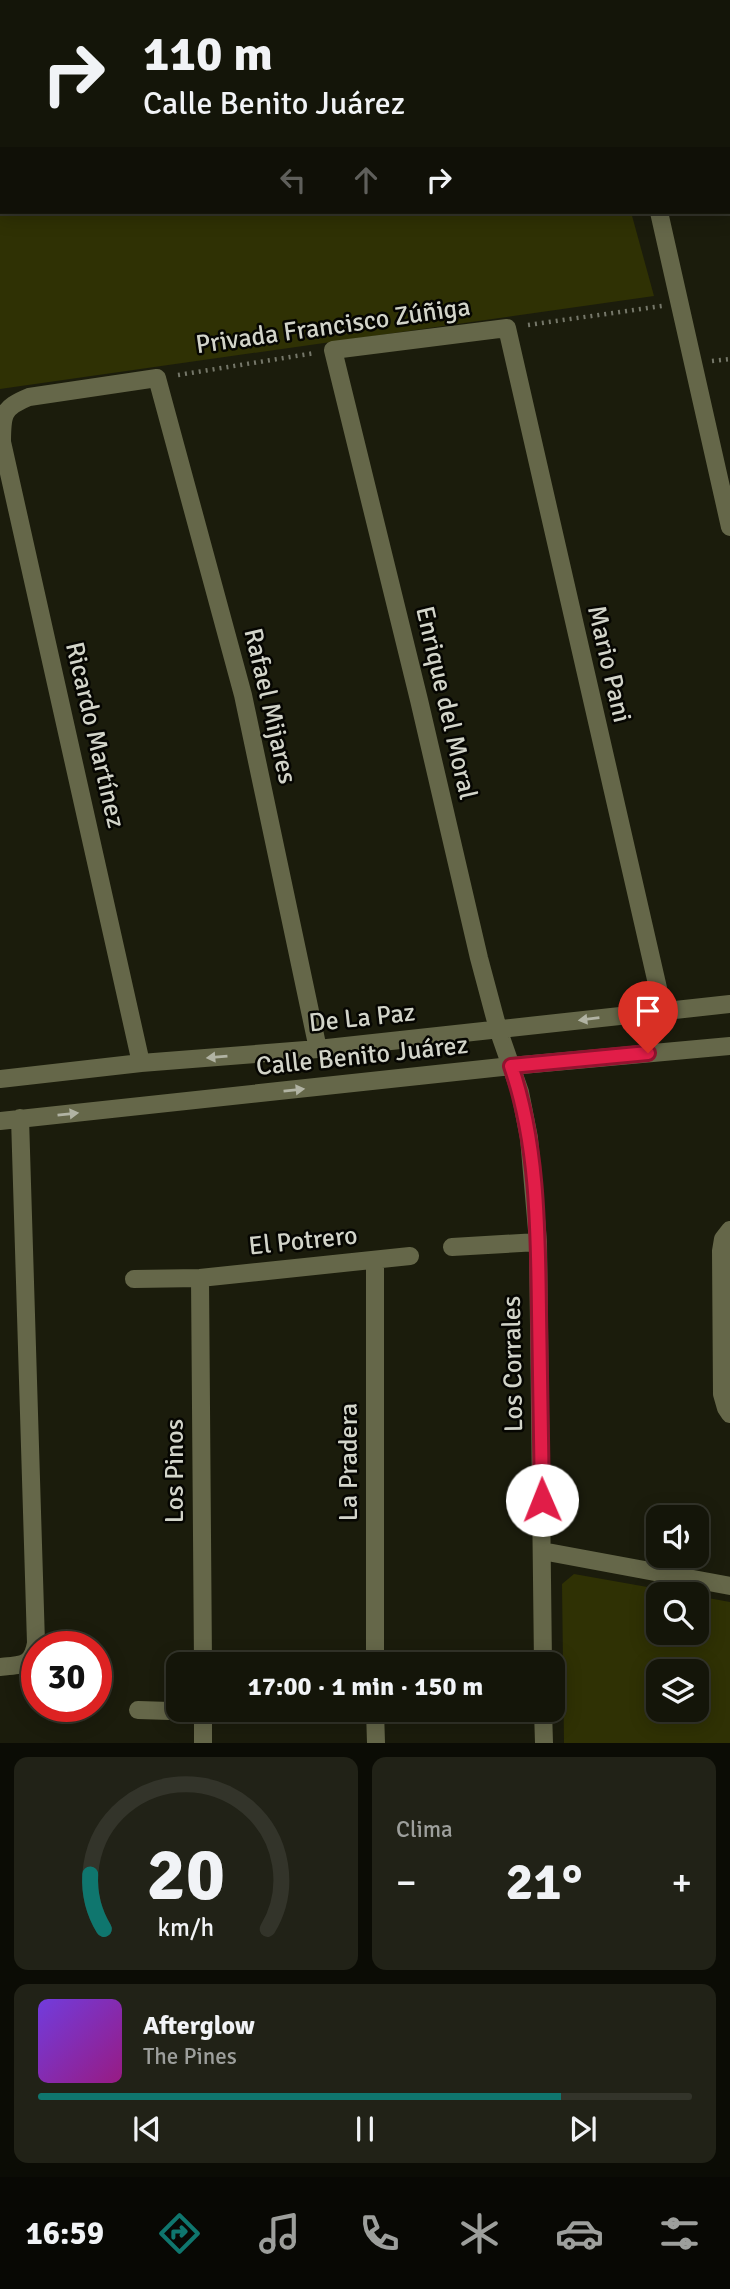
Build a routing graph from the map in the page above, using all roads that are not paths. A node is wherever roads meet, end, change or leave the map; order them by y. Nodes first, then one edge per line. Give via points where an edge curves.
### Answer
1 (659, 214) edge
2 (507, 328) joint
3 (333, 350) joint
4 (157, 378) joint
5 (730, 527) edge
6 (730, 1004) edge
7 (663, 1010) junction
8 (498, 1030) junction
9 (730, 1046) edge
10 (318, 1049) junction
11 (141, 1063) junction
12 (511, 1066) junction
13 (0, 1079) edge
14 (20, 1118) junction
15 (0, 1121) edge
16 (730, 1230) edge
17 (538, 1242) junction
18 (452, 1247) dead end
19 (410, 1256) dead end
20 (375, 1260) junction
21 (200, 1278) junction
22 (134, 1279) dead end
23 (730, 1414) edge
24 (542, 1551) junction
25 (730, 1586) edge
26 (203, 1652) edge
27 (375, 1652) edge
28 (543, 1652) edge
29 (0, 1667) edge
30 (138, 1710) dead end
31 (166, 1710) edge
32 (203, 1722) edge
33 (376, 1722) edge
34 (543, 1722) edge
35 (203, 1743) edge
36 (376, 1743) edge
37 (544, 1743) edge

1 - 5 street
2 - 3 street, Privada Francisco Zúñiga
2 - 7 street, Mario Pani
3 - 8 street, Enrique del Moral
4 - 10 street, Rafael Mijares via 243,695
4 - 11 street, Ricardo Martínez via 29,397 12,404 2,418 2,442
6 - 7 street, De La Paz
7 -> 8 street, De La Paz
8 - 10 street, De La Paz
8 - 12 street, Enrique del Moral
9 - 12 street, Calle Benito Juárez
10 -> 11 street, De La Paz
11 - 13 street, De La Paz
14 -> 12 street, Calle Benito Juárez
12 - 17 street, Los Corrales via 528,1138
14 - 15 street, Calle Benito Juárez
14 - 29 street via 36,1643 34,1656 26,1663
16 - 23 street via 721,1251 722,1394
17 - 18 street
17 - 24 street, Los Corrales
19 - 20 street, El Potrero
20 - 21 street, El Potrero
20 - 27 street, La Pradera
21 - 22 street, El Potrero
21 - 26 street, Los Pinos
24 - 25 street
24 - 28 street, Los Corrales
30 - 31 street
32 - 35 street
33 - 36 street
34 - 37 street

